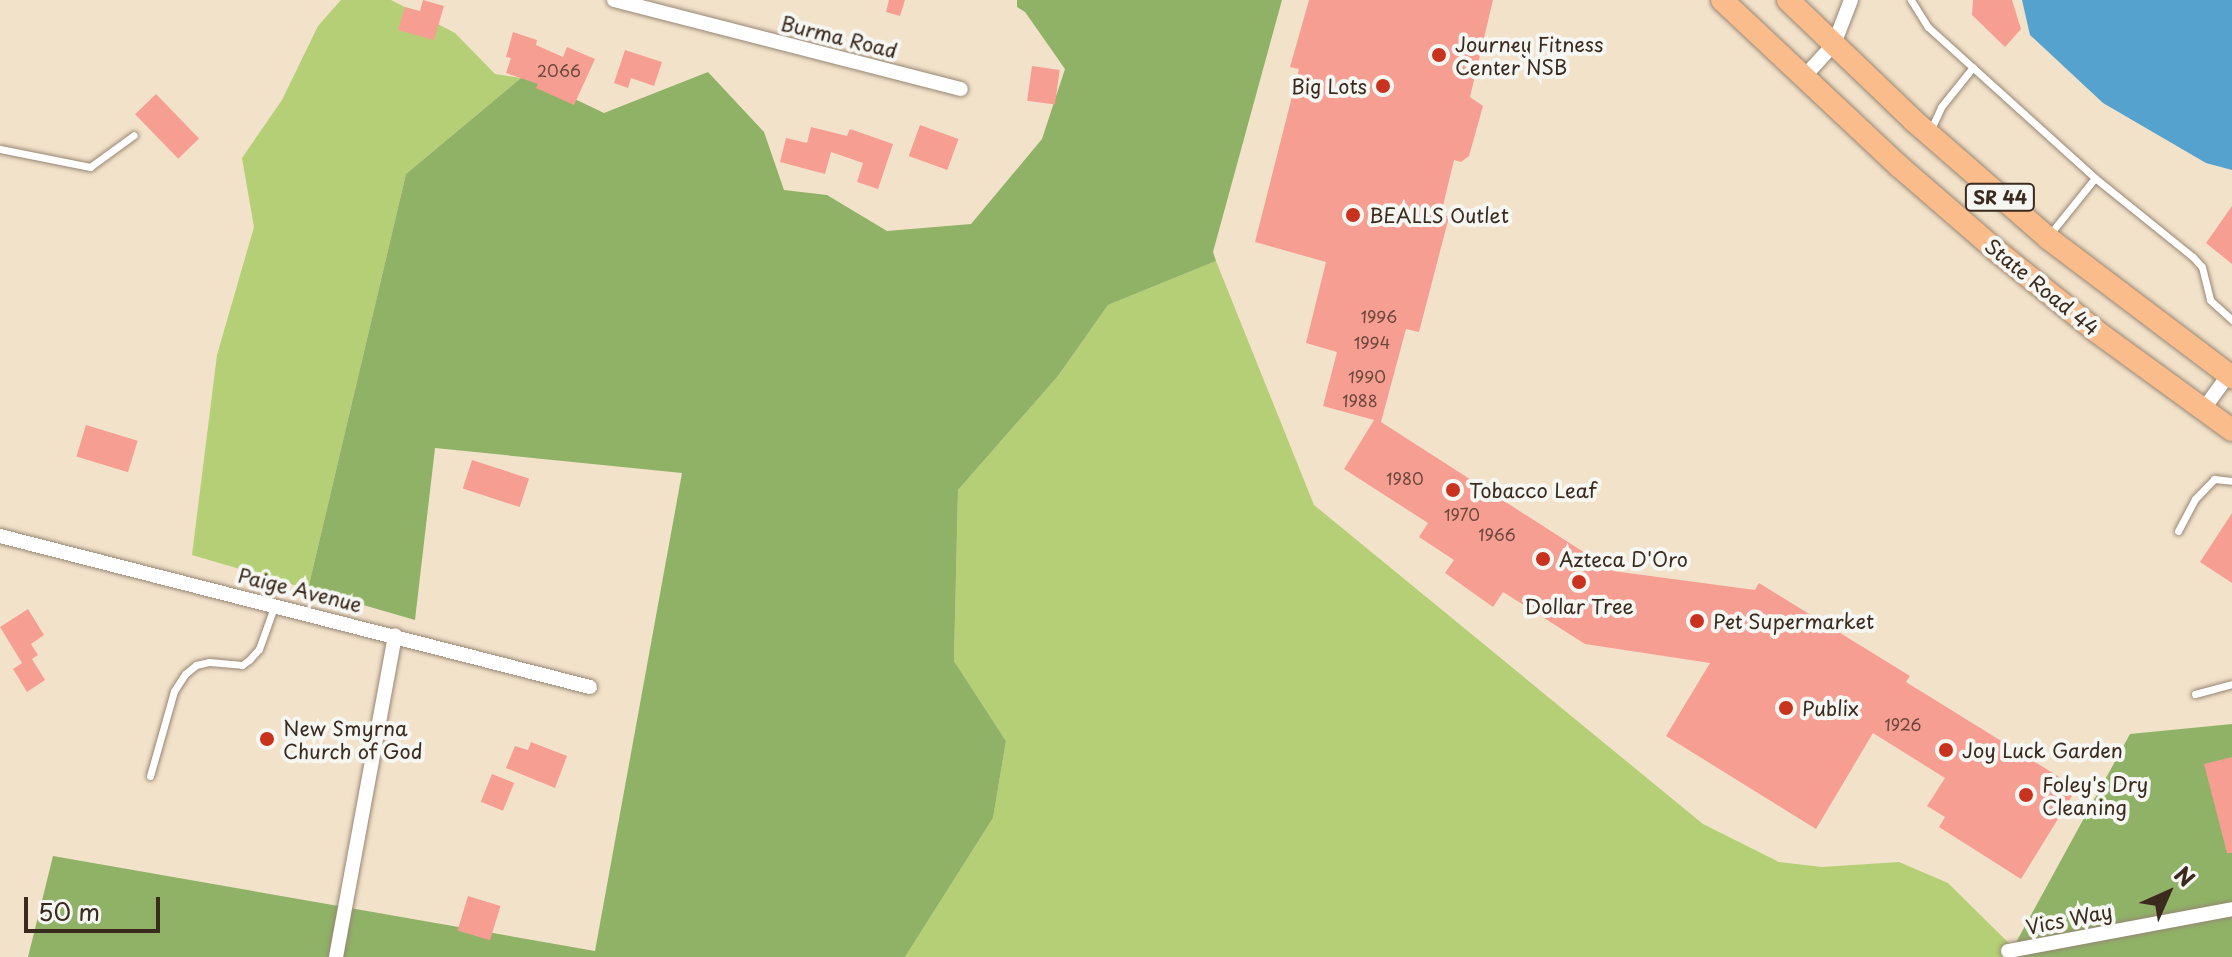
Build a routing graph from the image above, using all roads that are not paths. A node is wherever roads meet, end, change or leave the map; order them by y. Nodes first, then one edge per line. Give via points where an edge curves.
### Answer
1 (614, 0) edge
2 (1722, 0) edge
3 (1788, 0) edge
4 (1851, 0) edge
5 (1911, 0) edge
6 (1834, 44) junction
7 (1973, 67) junction
8 (1803, 78) junction
9 (961, 89) dead end
10 (1929, 133) junction
11 (134, 135) dead end
12 (0, 149) edge
13 (2095, 178) junction
14 (2047, 237) junction
15 (2232, 320) edge
16 (2231, 374) edge
17 (2203, 410) junction
18 (2232, 430) edge
19 (2232, 481) edge
20 (2178, 531) dead end
21 (0, 536) edge
22 (274, 605) junction
23 (395, 635) junction
24 (2232, 684) edge
25 (590, 687) dead end
26 (2195, 694) dead end
27 (150, 776) dead end
28 (2232, 909) edge
29 (2008, 951) dead end
30 (336, 957) edge

1 - 9 street, Burma Road
2 - 8 main road, State Road 44 / SR 44
3 - 6 main road, SR 44
4 - 6 street
5 - 7 lane via 1928,27
6 - 8 street
6 - 10 main road, SR 44
7 - 10 lane via 1941,107
7 - 13 lane
8 - 17 main road, State Road 44 / SR 44 via 1997,251
10 - 14 main road, SR 44
11 - 12 lane via 90,167
13 - 14 lane
13 - 15 lane via 2193,257 2202,267 2210,300
14 - 16 main road, SR 44
16 - 17 street
17 - 18 main road, State Road 44 / SR 44
19 - 20 lane via 2214,479 2195,499
21 - 22 street, Paige Avenue
22 - 23 street, Paige Avenue
22 - 27 lane via 259,649 249,660 242,665 209,662 185,674 174,691
23 - 25 street, Paige Avenue
23 - 30 street
24 - 26 lane
28 - 29 street, Vics Way

